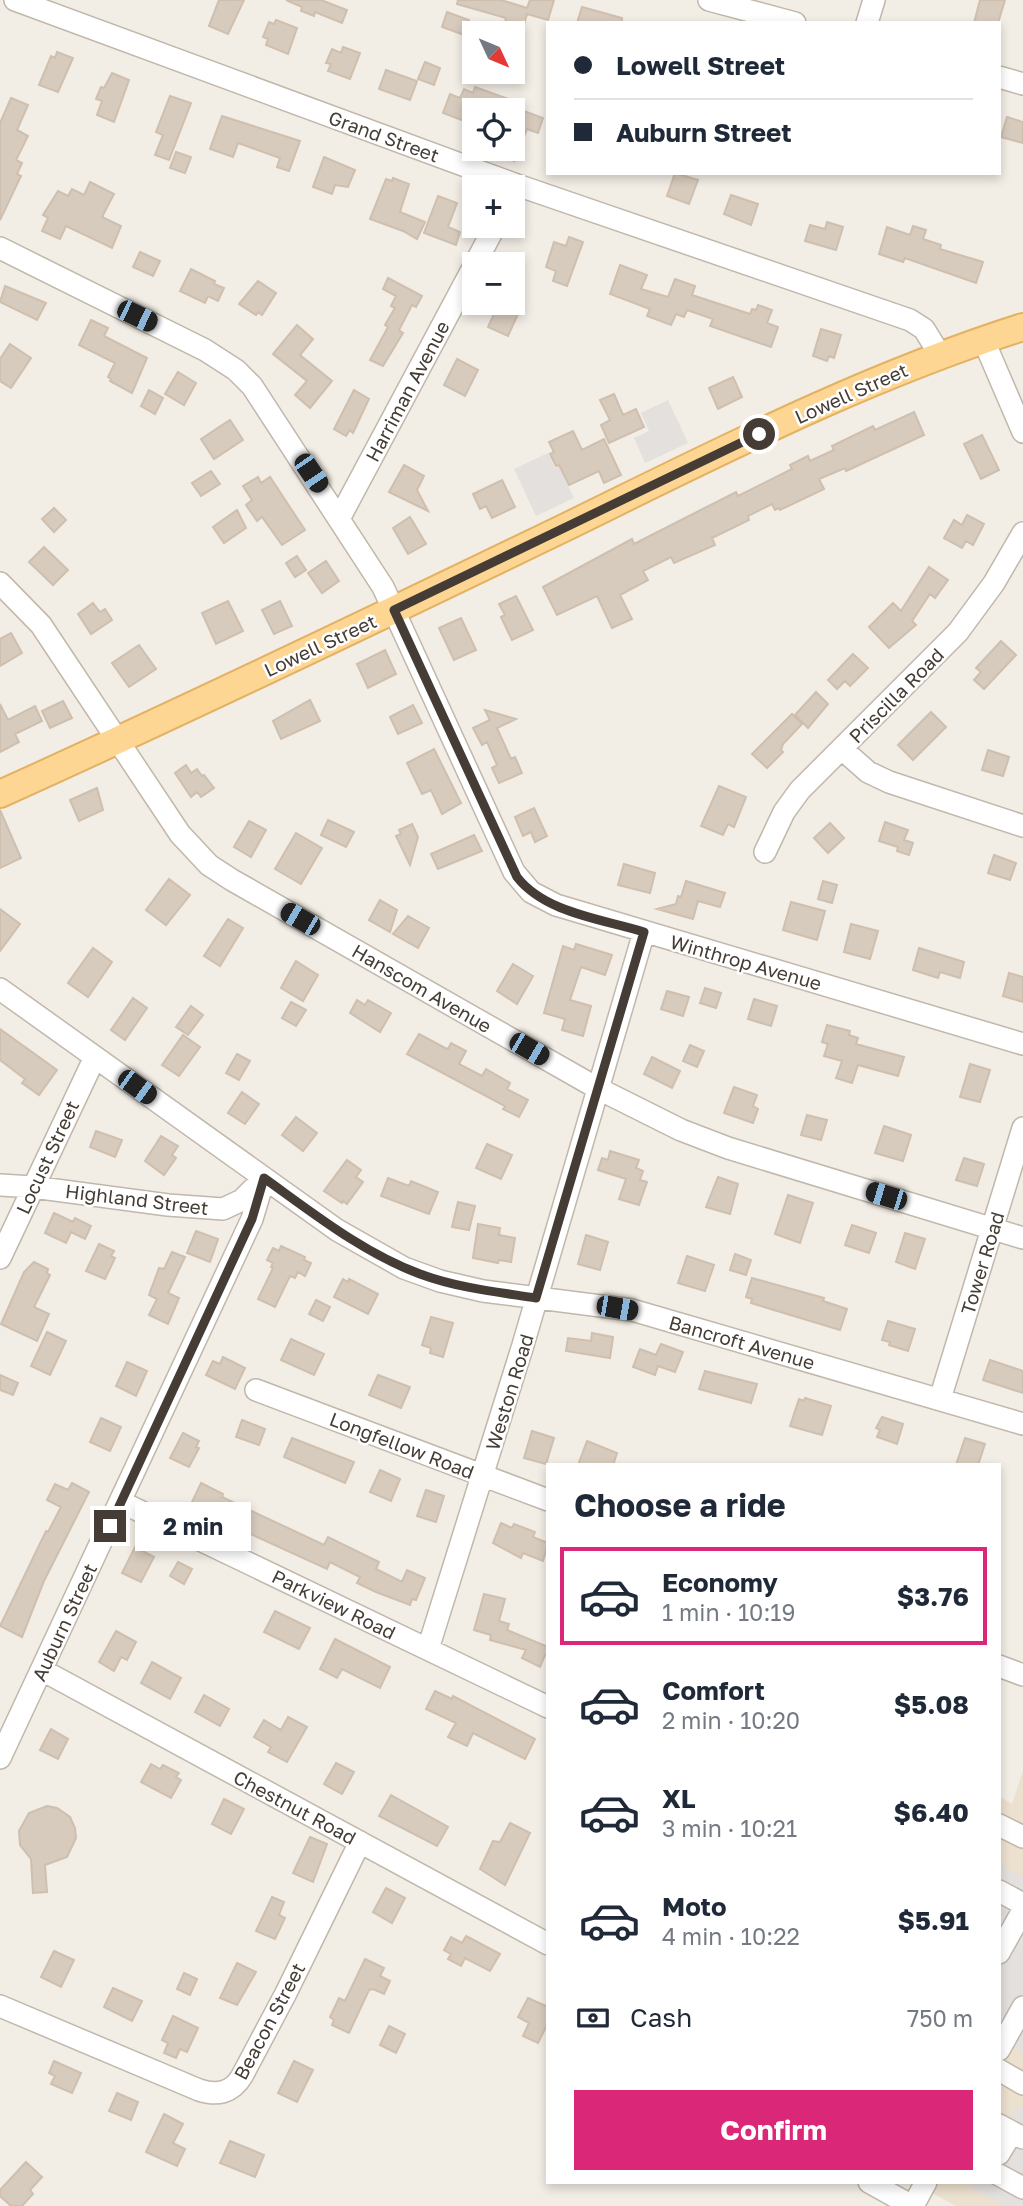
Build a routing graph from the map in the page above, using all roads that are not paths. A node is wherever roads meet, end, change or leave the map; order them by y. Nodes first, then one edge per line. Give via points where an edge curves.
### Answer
1 (15, 0) edge
2 (709, 0) edge
3 (874, 0) edge
4 (788, 21) edge
5 (868, 21) edge
6 (1001, 78) edge
7 (1023, 84) edge
8 (478, 175) edge
9 (525, 192) edge
10 (0, 248) edge
11 (462, 289) edge
12 (1023, 327) edge
13 (983, 339) junction
14 (940, 355) junction
15 (1023, 432) edge
16 (340, 517) junction
17 (1023, 533) edge
18 (0, 583) edge
19 (394, 610) junction
20 (116, 740) junction
21 (842, 749) junction
22 (0, 794) edge
23 (1023, 826) edge
24 (765, 852) dead end
25 (644, 932) junction
26 (0, 989) edge
27 (1023, 1044) edge
28 (95, 1057) junction
29 (597, 1088) junction
30 (1023, 1128) edge
31 (264, 1178) junction
32 (0, 1185) edge
33 (33, 1186) junction
34 (992, 1229) junction
35 (1023, 1238) edge
36 (0, 1258) edge
37 (536, 1298) junction
38 (256, 1390) dead end
39 (940, 1399) junction
40 (1023, 1424) edge
41 (484, 1476) junction
42 (546, 1499) edge
43 (121, 1502) junction
44 (428, 1649) junction
45 (1001, 1667) edge
46 (42, 1670) junction
47 (1023, 1675) edge
48 (546, 1706) edge
49 (0, 1758) edge
50 (1001, 1826) edge
51 (1023, 1837) edge
52 (359, 1842) junction
53 (1001, 1892) edge
54 (1023, 1904) edge
55 (1023, 1910) edge
56 (546, 1943) edge
57 (1001, 1949) edge
58 (0, 2006) edge
59 (1023, 2007) edge
60 (1001, 2046) edge
61 (1001, 2071) edge
62 (1023, 2084) edge
63 (1011, 2131) edge
64 (1001, 2150) edge
65 (1001, 2176) edge
66 (873, 2184) edge
67 (925, 2184) edge
68 (1023, 2188) edge
69 (912, 2206) edge

1 - 8 street, Grand Street
2 - 4 street
3 - 5 street
6 - 7 street
9 - 14 street, Grand Street via 910,320 923,327
10 - 16 street, Winthrop Avenue via 236,369
11 - 16 street, Harriman Avenue
12 - 13 main road, Lowell Street
13 - 14 main road, Lowell Street
13 - 15 street
14 - 19 main road, Lowell Street via 712,455
16 - 19 street, Winthrop Avenue
17 - 21 street, Priscilla Road via 958,632
18 - 20 street, Hanscom Avenue via 41,625
19 - 20 main road, Lowell Street
19 - 25 street, Winthrop Avenue via 517,877 549,902
20 - 22 main road, Lowell Street
20 - 29 street, Hanscom Avenue via 180,834 220,873
21 - 23 street via 868,772 889,782
21 - 24 street, Priscilla Road via 800,790 780,818
25 - 27 street, Winthrop Avenue
25 - 29 street, Weston Road
26 - 28 street, Bancroft Avenue
28 - 31 street, Bancroft Avenue
28 - 33 street, Locust Street
29 - 34 street, Hanscom Avenue via 728,1148
29 - 37 street, Weston Road
30 - 34 street, Tower Road
31 - 33 street, Highland Street via 242,1200 223,1209
31 - 37 street, Bancroft Avenue via 337,1230 404,1268 464,1287
31 - 43 street, Auburn Street via 252,1219
32 - 33 street, Highland Street
33 - 36 street, Locust Street
34 - 35 street, Hanscom Avenue
34 - 39 street, Tower Road
37 - 39 street, Bancroft Avenue via 632,1310
37 - 41 street, Weston Road
38 - 41 street, Longfellow Road
39 - 40 street, Bancroft Avenue
41 - 42 street, Longfellow Road
41 - 44 street, Weston Road
43 - 44 street, Parkview Road
43 - 46 street, Auburn Street
44 - 48 street, Parkview Road
45 - 47 street
46 - 49 street, Auburn Street
46 - 52 street, Chestnut Road
50 - 51 street
52 - 56 street, Chestnut Road
52 - 58 street, Beacon Street via 242,2076 225,2092 198,2090
53 - 54 street
55 - 57 street
59 - 60 street
61 - 62 street
63 - 64 street
65 - 68 street
66 - 69 street
67 - 69 street

